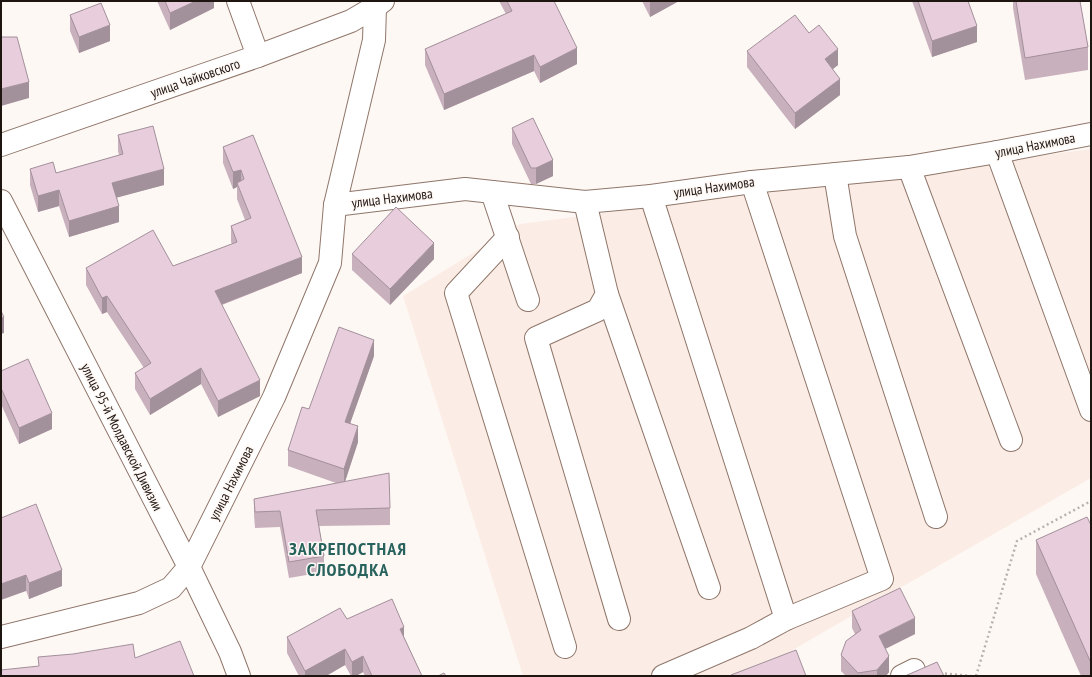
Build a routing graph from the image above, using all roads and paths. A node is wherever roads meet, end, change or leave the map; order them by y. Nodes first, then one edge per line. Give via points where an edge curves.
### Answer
1 (238, 1) edge
2 (379, 4) edge
3 (258, 56) junction
4 (1091, 134) edge
5 (1, 145) edge
6 (997, 152) junction
7 (909, 167) junction
8 (835, 174) junction
9 (752, 182) junction
10 (492, 192) junction
11 (651, 196) junction
12 (1, 201) edge
13 (585, 202) junction
14 (335, 205) junction
15 (508, 237) junction
16 (607, 294) junction
17 (528, 300) dead end
18 (1091, 410) edge
19 (1012, 440) dead end
20 (1091, 501) edge
21 (936, 517) dead end
22 (189, 567) junction
23 (709, 588) dead end
24 (619, 619) dead end
25 (786, 619) junction
26 (1, 637) edge
27 (565, 647) dead end
28 (239, 676) edge
29 (663, 676) edge
30 (976, 676) edge

1 - 3 street
2 - 3 street, улица Чайковского via 351,21
2 - 14 street, улица Нахимова via 374,40
3 - 5 street, улица Чайковского
4 - 6 street, улица Нахимова
6 - 7 street, улица Нахимова
6 - 18 street
7 - 8 street, улица Нахимова
7 - 19 street
8 - 9 street, улица Нахимова
8 - 21 street via 845,236
9 - 11 street, улица Нахимова
9 - 25 street via 882,579
10 - 13 street, улица Нахимова
10 - 14 street, улица Нахимова via 465,189
10 - 15 street
11 - 13 street, улица Нахимова
11 - 25 street
12 - 22 street, улица 95-й Молдавской Дивизии
13 - 16 street
14 - 22 street, улица Нахимова via 330,263 274,397
15 - 17 street
15 - 27 street via 456,292
16 - 23 street
16 - 24 street via 598,310 536,338
20 - 30 path via 1017,541
22 - 26 street, улица Нахимова via 171,588 139,603
22 - 28 street, улица 95-й Молдавской Дивизии
25 - 29 street via 751,638

